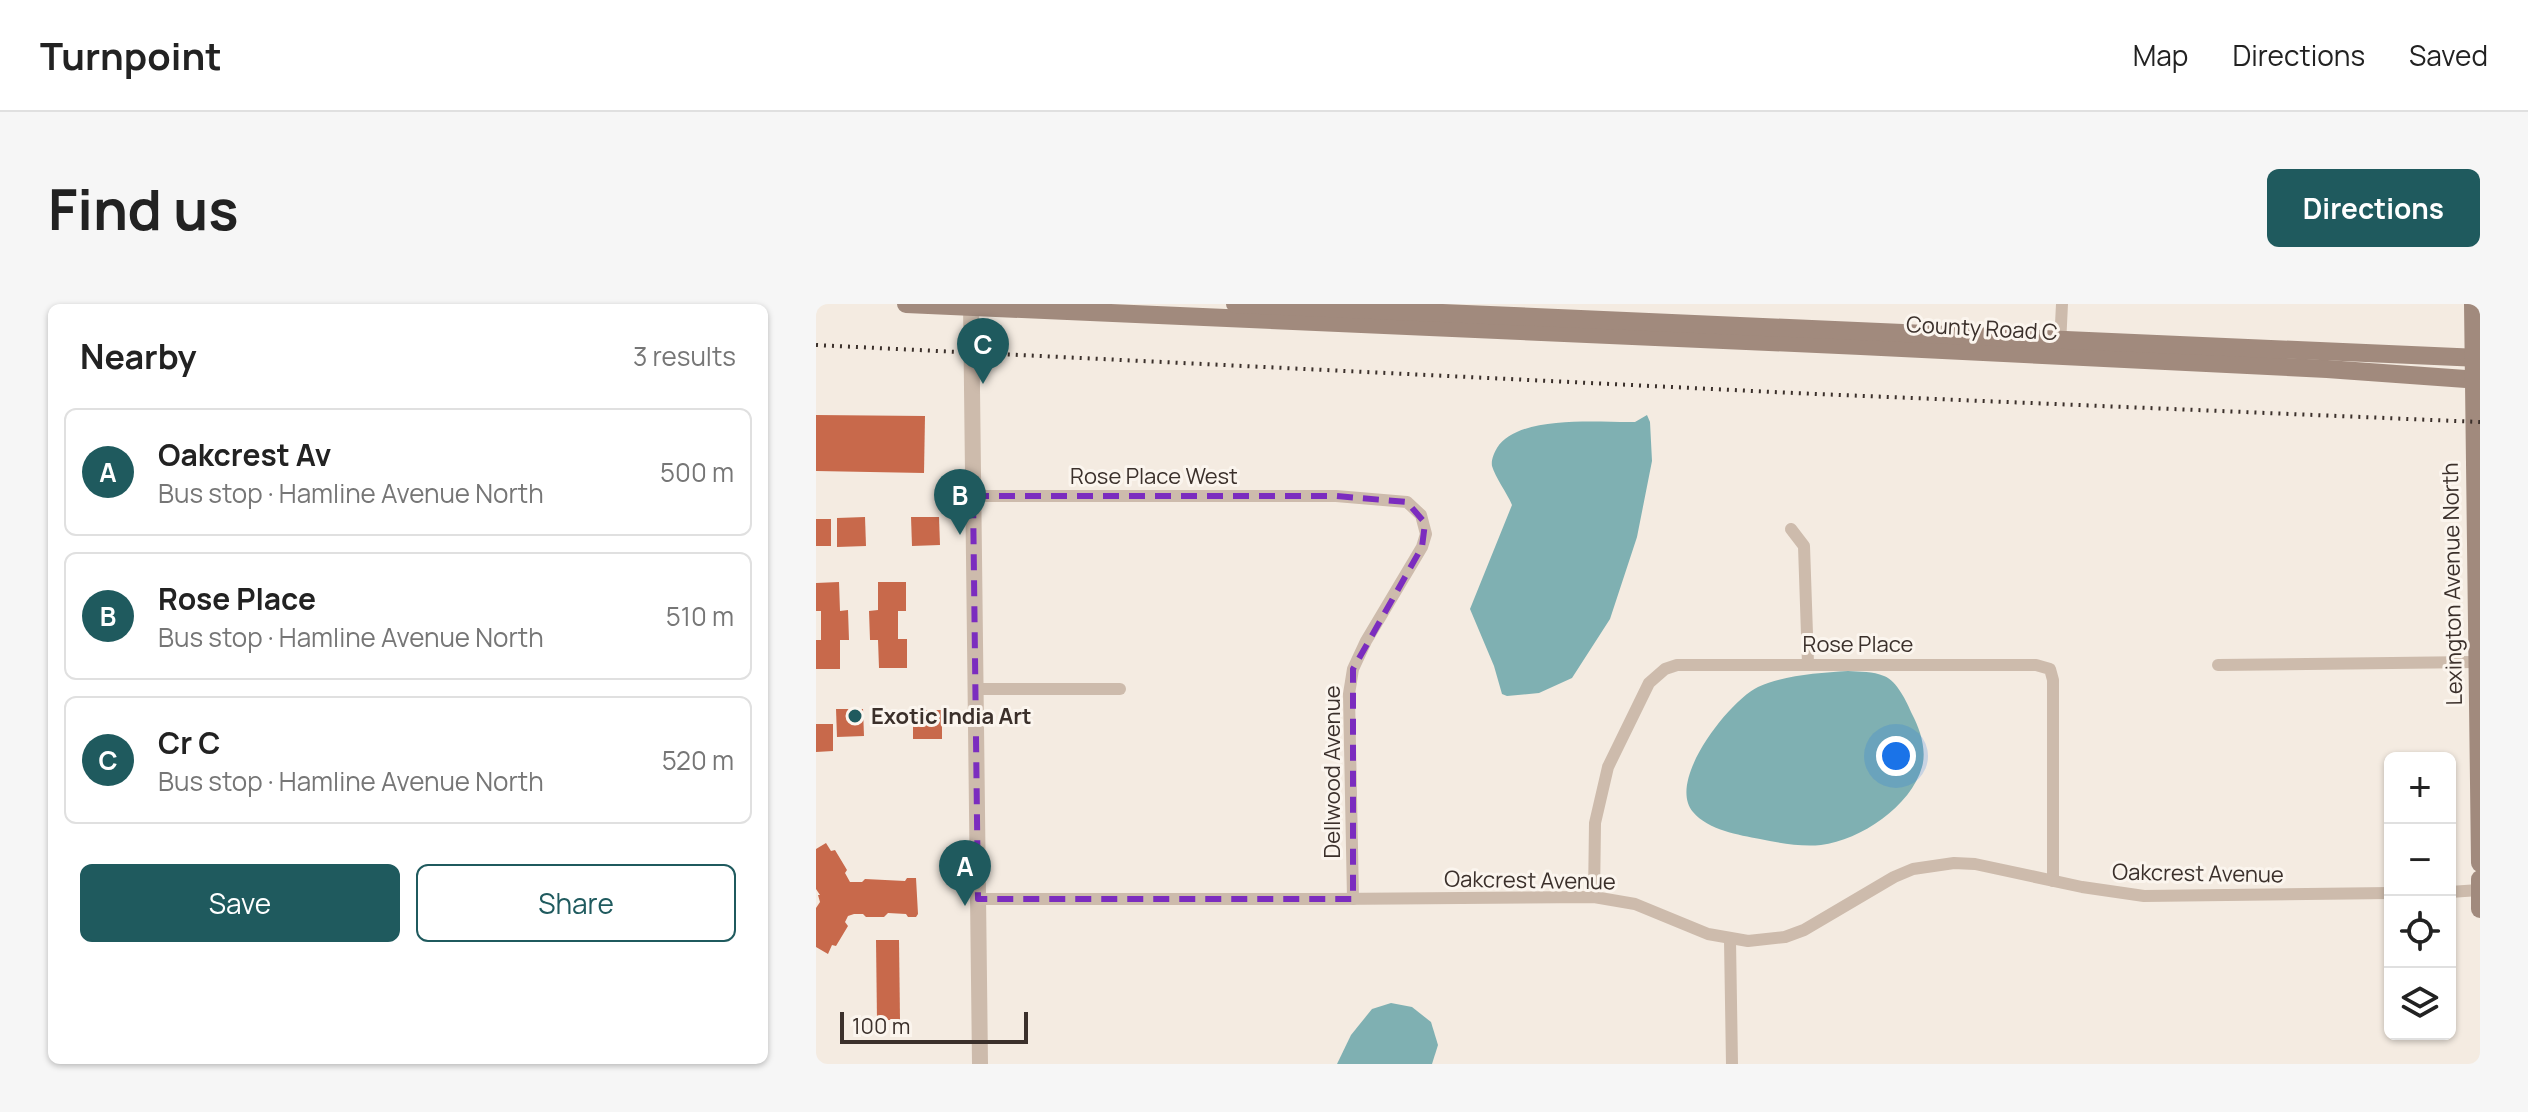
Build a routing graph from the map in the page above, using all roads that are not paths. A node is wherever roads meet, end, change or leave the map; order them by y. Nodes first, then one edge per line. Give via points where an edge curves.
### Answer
1 (906, 304) edge
2 (1235, 304) edge
3 (2062, 304) edge
4 (2473, 304) edge
5 (971, 305) edge
6 (2060, 348) junction
7 (2477, 358) edge
8 (2477, 380) edge
9 (973, 496) junction
10 (1336, 496) joint
11 (1791, 529) dead end
12 (2476, 662) junction
13 (1808, 664) junction
14 (2218, 665) dead end
15 (975, 689) junction
16 (1120, 689) dead end
17 (2480, 863) edge
18 (2480, 879) edge
19 (2053, 881) junction
20 (2479, 890) edge
21 (2456, 892) edge
22 (2384, 893) edge
23 (1594, 897) junction
24 (978, 899) junction
25 (1353, 899) junction
26 (2480, 909) edge
27 (1730, 940) junction
28 (980, 1064) edge
29 (1732, 1064) edge

1 - 5 main road, County Road C
2 - 6 main road, County Road C
3 - 6 street
4 - 7 main road, Lexington Avenue North
5 - 6 main road, County Road C
5 - 9 street
6 - 7 main road, County Road C
6 - 8 main road, County Road C
7 - 8 main road, Lexington Avenue North
8 - 12 main road, Lexington Avenue North
9 - 10 street, Rose Place West
9 - 15 street
10 - 25 street, Dellwood Avenue via 1407,502 1421,515 1426,534 1353,669
11 - 13 street via 1804,546
12 - 14 street
12 - 17 main road, Lexington Avenue North
13 - 19 street, Rose Place via 2050,669
13 - 23 street, Rose Place via 1677,665 1649,683 1608,767 1595,823
15 - 16 street
15 - 24 street
18 - 20 main road
19 - 22 street, Oakcrest Avenue via 2155,896
19 - 27 street, Oakcrest Avenue via 1975,864 1934,865 1894,877 1804,930 1767,940
20 - 21 street
20 - 26 main road
23 - 25 street, Oakcrest Avenue
23 - 27 street, Oakcrest Avenue via 1635,904
24 - 25 street, Oakcrest Avenue
24 - 28 street
27 - 29 street

